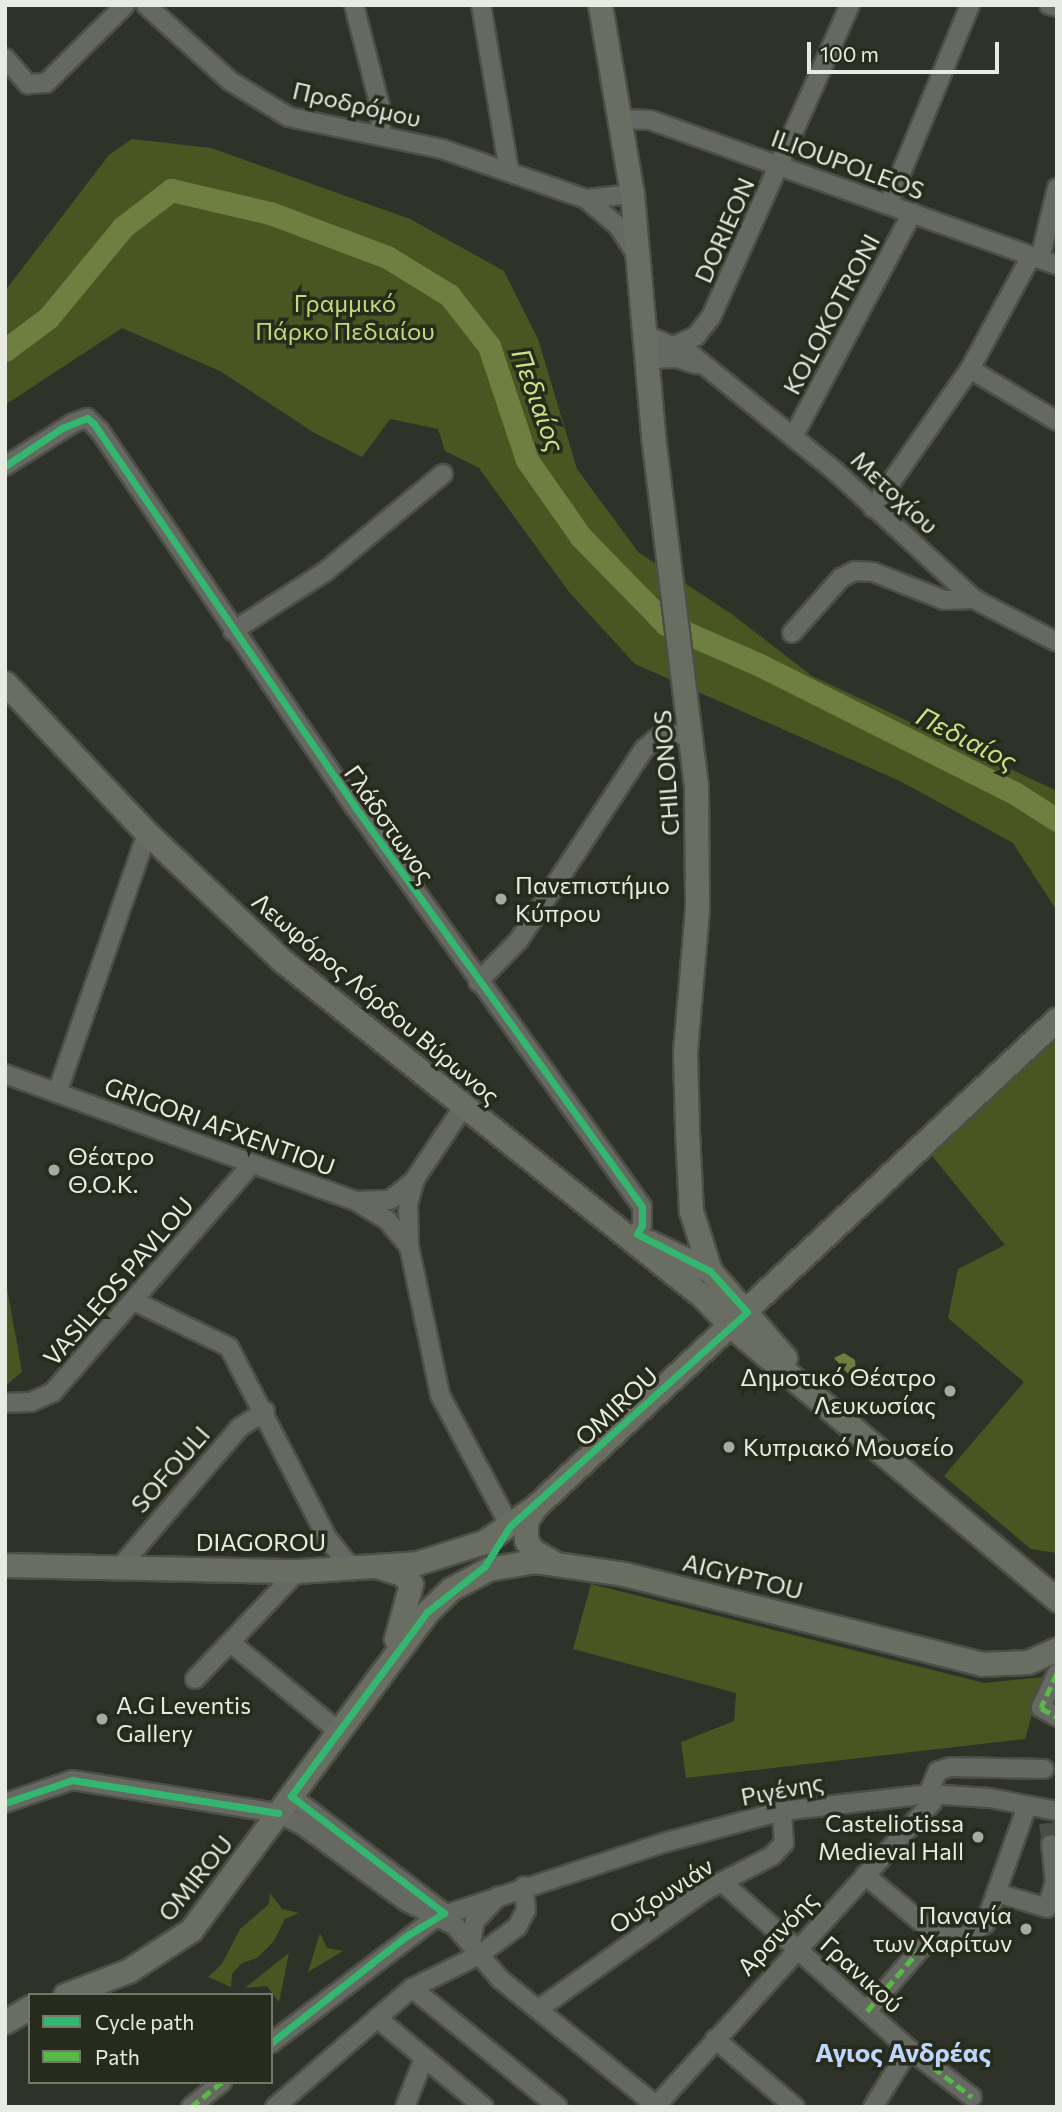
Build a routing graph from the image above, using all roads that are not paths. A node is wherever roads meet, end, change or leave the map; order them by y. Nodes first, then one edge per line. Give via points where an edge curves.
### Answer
1 (125, 5) edge
2 (146, 5) edge
3 (355, 5) edge
4 (481, 5) edge
5 (600, 5) edge
6 (850, 5) edge
7 (970, 5) edge
8 (1049, 5) edge
9 (1057, 7) edge
10 (5, 58) edge
11 (621, 119) junction
12 (381, 136) junction
13 (779, 166) junction
14 (509, 170) junction
15 (1057, 188) edge
16 (632, 194) junction
17 (586, 199) junction
18 (888, 205) junction
19 (912, 213) junction
20 (638, 259) junction
21 (1043, 260) edge
22 (643, 334) junction
23 (676, 345) junction
24 (645, 359) junction
25 (706, 367) junction
26 (970, 369) junction
27 (1057, 421) edge
28 (793, 438) junction
29 (5, 466) edge
30 (443, 474) dead end
31 (873, 508) junction
32 (974, 599) junction
33 (233, 631) junction
34 (792, 633) dead end
35 (1057, 642) edge
36 (9, 692) edge
37 (690, 732) junction
38 (147, 833) junction
39 (478, 982) junction
40 (1057, 1019) edge
41 (5, 1074) edge
42 (57, 1093) junction
43 (464, 1106) junction
44 (252, 1164) junction
45 (415, 1180) junction
46 (356, 1201) junction
47 (592, 1209) junction
48 (690, 1217) junction
49 (636, 1234) junction
50 (409, 1245) junction
51 (700, 1267) junction
52 (702, 1296) junction
53 (136, 1302) junction
54 (739, 1319) junction
55 (5, 1403) edge
56 (265, 1411) junction
57 (536, 1506) junction
58 (510, 1526) junction
59 (327, 1538) junction
60 (554, 1562) junction
61 (5, 1564) edge
62 (350, 1566) junction
63 (376, 1566) junction
64 (1018, 1566) junction
65 (120, 1567) junction
66 (304, 1571) junction
67 (474, 1575) junction
68 (1057, 1582) edge
69 (1057, 1600) edge
70 (427, 1612) joint
71 (231, 1643) junction
72 (1057, 1649) edge
73 (384, 1664) junction
74 (1057, 1673) edge
75 (195, 1679) dead end
76 (1057, 1717) edge
77 (337, 1730) junction
78 (1044, 1769) dead end
79 (931, 1794) junction
80 (5, 1803) edge
81 (285, 1805) junction
82 (1027, 1806) junction
83 (782, 1811) junction
84 (1051, 1815) edge
85 (1051, 1844) dead end
86 (865, 1875) junction
87 (399, 1879) junction
88 (722, 1882) junction
89 (524, 1886) junction
90 (500, 1893) junction
91 (997, 1893) junction
92 (407, 1902) junction
93 (474, 1902) junction
94 (440, 1916) junction
95 (934, 1933) junction
96 (405, 1937) junction
97 (796, 1948) junction
98 (475, 1949) junction
99 (412, 1988) junction
100 (70, 1993) edge
101 (540, 2008) junction
102 (867, 2011) junction
103 (377, 2018) junction
104 (715, 2039) junction
105 (273, 2041) edge
106 (909, 2049) junction
107 (424, 2058) junction
108 (220, 2084) edge
109 (972, 2097) dead end
110 (279, 2106) edge
111 (656, 2106) edge
112 (191, 2107) edge
113 (405, 2107) edge
114 (484, 2107) edge
115 (558, 2107) edge
116 (795, 2107) edge
117 (873, 2107) edge

1 - 10 street via 46,83 28,84
2 - 12 street, Προδρόμου via 265,106 310,124
3 - 12 street via 380,106
4 - 14 street
5 - 11 main road
6 - 13 street, DORIEON
7 - 18 street
8 - 9 street
11 - 13 street, ILIOUPOLEOS via 650,120
11 - 16 main road
12 - 14 street, Προδρόμου
13 - 18 street, ILIOUPOLEOS
13 - 23 street, DORIEON via 711,317 696,336
14 - 17 street, Προδρόμου
15 - 21 street
16 - 17 street, Προδρόμου
16 - 20 main road
17 - 20 street, Προδρόμου via 622,231
18 - 19 street, ILIOUPOLEOS
19 - 21 street, ILIOUPOLEOS
19 - 28 street, KOLOKOTRONI
20 - 22 main road
21 - 26 street
22 - 23 street, Μετοχίου
22 - 24 main road, CHILONOS
23 - 25 street, Μετοχίου
24 - 25 street, Μετοχίου via 677,358
24 - 37 main road, CHILONOS
25 - 28 street, Μετοχίου
26 - 27 street
26 - 31 street
28 - 31 street, Μετοχίου
29 - 33 street, Γλάδστωνος via 87,418
30 - 33 street via 326,571
31 - 32 street, Μετοχίου
32 - 34 street via 944,600 873,572 855,571 841,579
32 - 35 street, Μετοχίου
33 - 39 street, Γλάδστωνος
36 - 38 main road, Λεωφόρος Λόρδου Βύρωνος
37 - 39 street via 657,738 644,749 519,940
37 - 48 main road, CHILONOS via 697,909 685,1052
38 - 42 street
38 - 43 main road, Λεωφόρος Λόρδου Βύρωνος via 284,962
39 - 49 street, Γλάδστωνος via 642,1208
40 - 54 main road, OMIROU
41 - 42 street, GRIGORI AFXENTIOU
42 - 44 street, GRIGORI AFXENTIOU
43 - 45 street
43 - 47 main road, Λεωφόρος Λόρδου Βύρωνος
44 - 46 street, GRIGORI AFXENTIOU
44 - 53 street, VASILEOS PAVLOU
45 - 46 street, GRIGORI AFXENTIOU via 390,1200
45 - 50 street via 408,1204
46 - 50 street via 387,1220
47 - 49 main road, Λεωφόρος Λόρδου Βύρωνος
47 - 52 main road, Λεωφόρος Λόρδου Βύρωνος
48 - 49 main road via 673,1239
48 - 51 main road, CHILONOS
49 - 51 main road, Λεωφόρος Λόρδου Βύρωνος
50 - 58 street via 440,1395
51 - 52 main road, CHILONOS
51 - 54 main road, Λεωφόρος Λόρδου Βύρωνος
52 - 54 main road, Λεωφόρος Λόρδου Βύρωνος
53 - 55 street, VASILEOS PAVLOU via 53,1392 31,1402
53 - 56 street via 229,1347
54 - 57 main road, OMIROU
54 - 64 main road via 812,1390
56 - 59 street
56 - 65 street, SOFOULI via 239,1428
57 - 58 main road, OMIROU
57 - 60 main road via 526,1521 526,1540 532,1550
58 - 63 main road, DIAGOROU via 466,1550
58 - 67 main road via 495,1553
59 - 62 street
59 - 66 street
60 - 67 main road, AIGYPTOU via 521,1561
60 - 72 main road, AIGYPTOU via 780,1611 948,1659 981,1664 1028,1662
61 - 65 main road, DIAGOROU
62 - 63 main road, DIAGOROU
62 - 66 main road, DIAGOROU
63 - 73 main road via 402,1574 412,1590
64 - 68 main road
64 - 69 main road
65 - 66 main road, DIAGOROU
66 - 71 street
67 - 70 main road, AIGYPTOU
70 - 73 main road, OMIROU
71 - 75 street
71 - 77 street
73 - 77 main road, OMIROU
74 - 76 street via 1041,1708
77 - 81 main road, OMIROU
78 - 79 street, Αρσινόης via 950,1767 938,1771
79 - 82 street, Ριγένης
79 - 83 street, Ριγένης
79 - 86 street, Αρσινόης via 932,1803
80 - 81 street via 51,1783 81,1780
81 - 87 street
81 - 92 street via 302,1825
81 - 100 main road, OMIROU via 191,1930 128,1971
82 - 84 street, Ριγένης
82 - 91 street
83 - 88 street, Ουζουνιάν via 785,1836 780,1849
83 - 89 street, Ριγένης
85 - 91 street via 1055,1882 1047,1908
86 - 95 street
86 - 97 street, Αρσινόης
87 - 93 street via 440,1897
87 - 94 street
88 - 97 street, Γρανικού
88 - 101 street, Ουζουνιάν
89 - 90 street, Ριγένης
89 - 98 street via 522,1922
90 - 93 street, Ριγένης
90 - 98 street via 475,1921
91 - 95 street via 981,1930 964,1937
92 - 94 street
92 - 96 street via 410,1921
93 - 94 street, Ριγένης
94 - 96 street, Ριγένης
94 - 98 street via 457,1927
95 - 102 street
96 - 105 street, Ριγένης
97 - 102 street, Γρανικού
97 - 104 street, Αρσινόης
98 - 99 street
98 - 101 street via 500,1979
99 - 103 street
99 - 115 street
101 - 111 street
102 - 106 street, Γρανικού
103 - 107 street
103 - 110 street
104 - 111 street, Αρσινόης
104 - 116 street
106 - 109 street, Γρανικού
106 - 117 street
107 - 113 street
107 - 114 street
108 - 112 street

